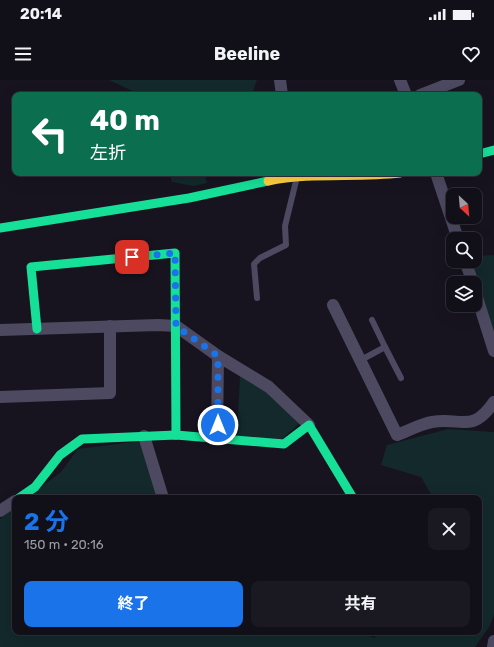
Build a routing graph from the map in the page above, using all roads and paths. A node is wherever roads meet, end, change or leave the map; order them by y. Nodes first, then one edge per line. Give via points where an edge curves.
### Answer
1 (280, 80) edge
2 (400, 80) edge
3 (459, 80) edge
4 (282, 92) edge
5 (405, 92) edge
6 (428, 92) edge
7 (494, 150) edge
8 (482, 153) edge
9 (289, 176) edge
10 (293, 176) edge
11 (437, 176) edge
12 (0, 228) edge
13 (456, 232) edge
14 (257, 298) dead end
15 (334, 305) dead end
16 (482, 312) edge
17 (372, 320) dead end
18 (110, 326) junction
19 (176, 326) junction
20 (37, 329) junction
21 (0, 330) edge
22 (385, 347) junction
23 (494, 351) edge
24 (218, 356) junction
25 (361, 360) junction
26 (401, 378) dead end
27 (0, 397) edge
28 (494, 402) edge
29 (309, 425) junction
30 (176, 435) junction
31 (144, 436) junction
32 (218, 438) junction
33 (23, 495) edge
34 (162, 495) edge
35 (351, 495) edge
36 (12, 503) edge
37 (0, 511) edge
38 (494, 641) edge
39 (493, 647) edge

1 - 4 street
2 - 5 street
3 - 6 street
7 - 8 street
9 - 12 street via 190,198
10 - 14 lane via 286,245 260,258 254,264
11 - 13 street
15 - 25 street
16 - 23 street
17 - 22 lane
18 - 19 street
18 - 20 street
18 - 27 street via 110,393
19 - 20 street via 175,253 31,267
19 - 24 street
19 - 30 street
20 - 21 street
22 - 25 lane
22 - 26 lane
24 - 29 street via 269,387
24 - 32 street
25 - 28 street via 397,435 431,422 470,422 485,415
29 - 32 street via 284,444
29 - 35 street
30 - 31 street
30 - 32 street
31 - 33 street via 82,439 60,455 35,487
31 - 34 street
36 - 37 street
38 - 39 street

